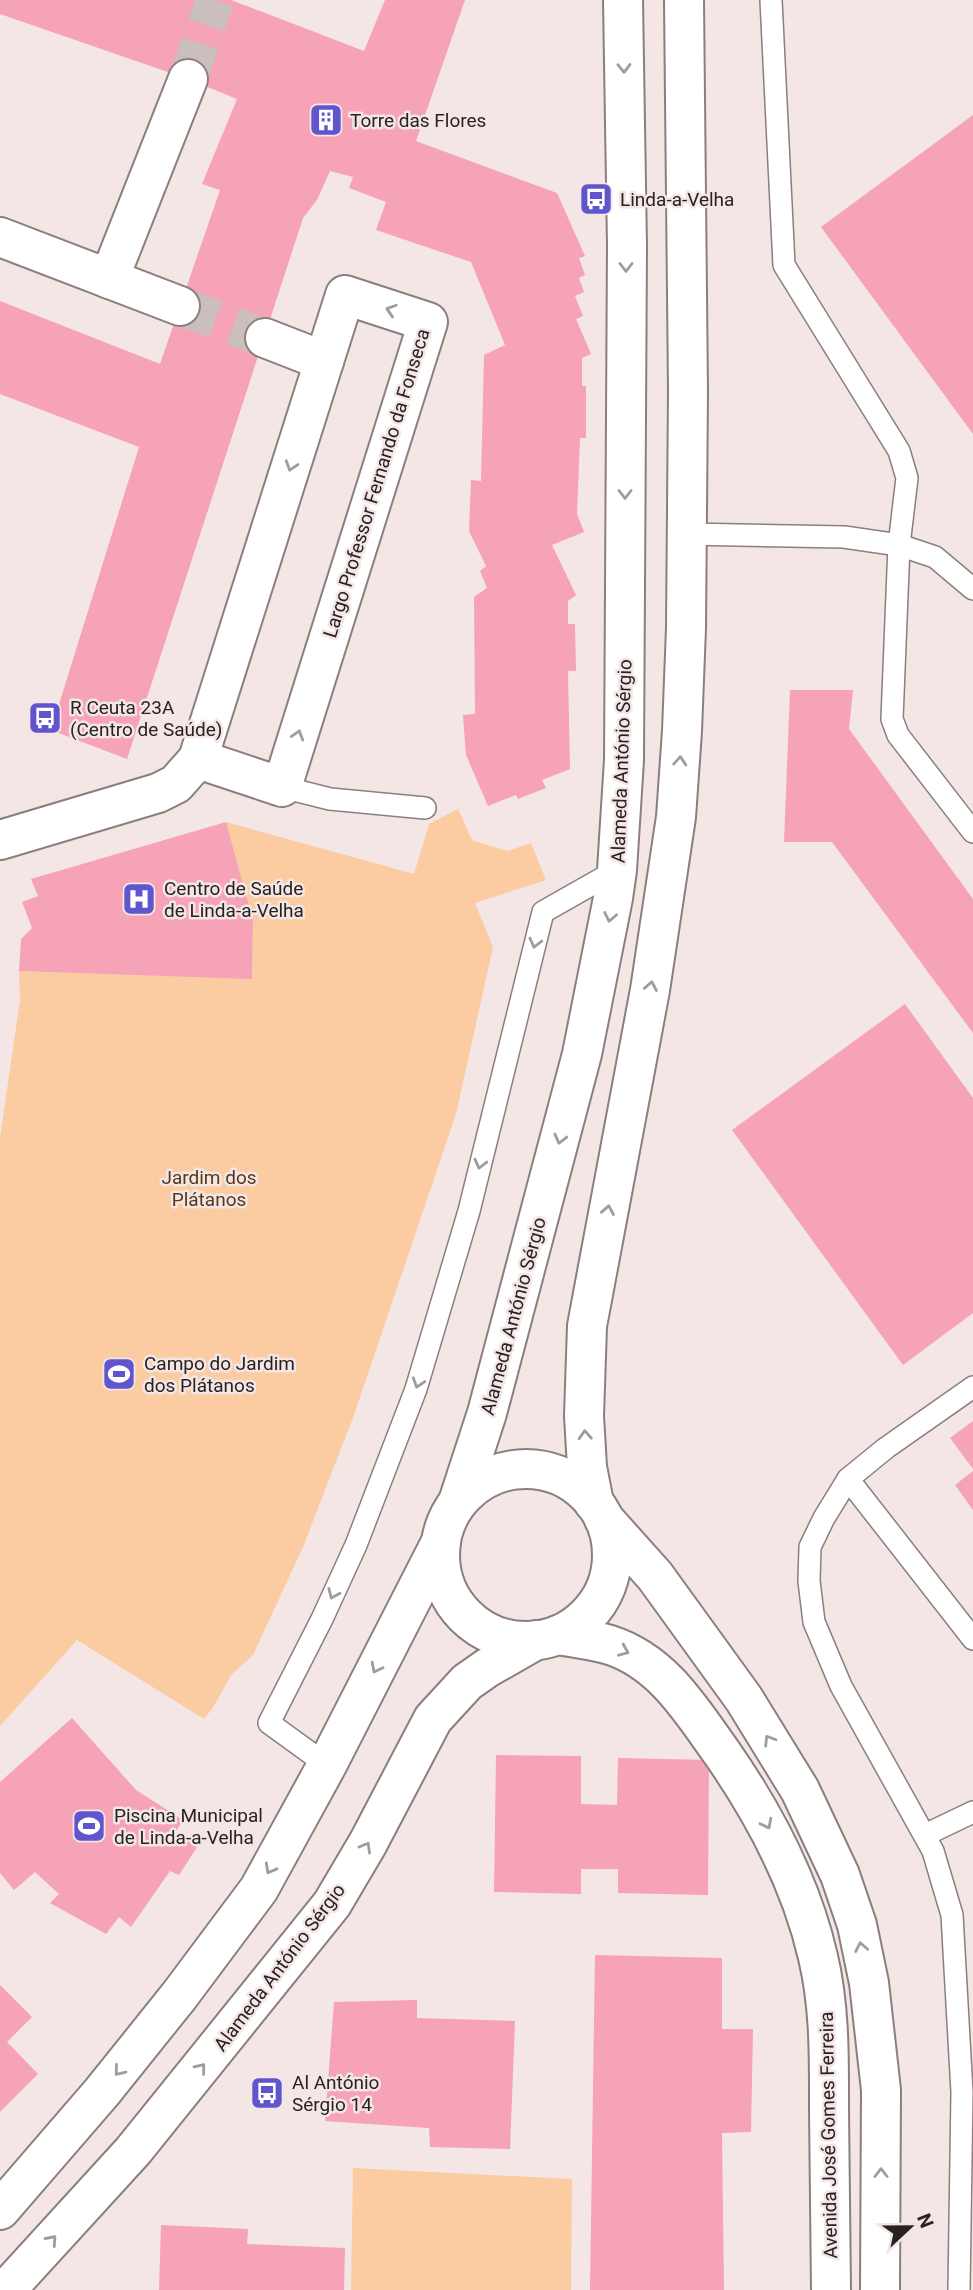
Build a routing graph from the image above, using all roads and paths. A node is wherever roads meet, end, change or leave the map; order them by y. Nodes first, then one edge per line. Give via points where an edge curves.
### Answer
1 (623, 0) edge
2 (684, 0) edge
3 (771, 0) edge
4 (188, 79) tunnel mouth
5 (0, 237) edge
6 (109, 279) junction
7 (180, 306) tunnel mouth
8 (265, 338) tunnel mouth
9 (324, 361) junction
10 (687, 534) junction
11 (899, 545) junction
12 (973, 589) edge
13 (198, 760) junction
14 (282, 786) junction
15 (425, 808) dead end
16 (973, 832) edge
17 (0, 840) edge
18 (617, 870) junction
19 (973, 1387) edge
20 (848, 1479) junction
21 (458, 1502) junction
22 (599, 1511) junction
23 (441, 1542) junction
24 (547, 1638) junction
25 (973, 1639) edge
26 (327, 1765) junction
27 (973, 1812) edge
28 (925, 1835) junction
29 (957, 1969) junction
30 (973, 1991) edge
31 (0, 2210) edge
32 (958, 2260) junction
33 (973, 2280) edge
34 (6, 2290) edge
35 (831, 2290) edge
36 (880, 2290) edge
37 (959, 2290) edge

1 -> 18 street, Alameda António Sérgio via 624,760
2 - 10 street
3 - 11 lane via 784,265 899,452 907,478
4 - 6 street
5 - 6 street
6 - 7 street
8 - 9 street
9 -> 13 street, Largo Professor Fernando da Fonseca
14 -> 9 street, Largo Professor Fernando da Fonseca via 428,322 345,295
10 - 11 lane via 844,537
22 -> 10 street via 587,1467 584,1429 587,1326 650,990 676,817
11 - 12 lane via 935,557
11 - 16 lane via 892,719 898,735
13 - 14 street
13 - 17 street, Largo Professor Fernando da Fonseca via 176,785 158,793
14 - 15 lane via 330,799
18 -> 21 street, Alameda António Sérgio via 579,1068 491,1400
18 -> 26 lane via 543,912 469,1211 416,1390 356,1545 269,1723
19 - 20 lane
20 - 25 lane
20 - 28 lane via 810,1547 814,1622 841,1686
21 - 22 street via 477,1484 500,1472 526,1468 575,1484
21 - 23 street
22 - 24 street via 611,1541 606,1587 578,1623
36 -> 22 street via 881,2090 869,1983 840,1875 800,1790 744,1699 655,1576
23 - 24 street via 441,1569 449,1594 464,1615 485,1631 510,1639
23 -> 26 street
34 -> 24 street, Alameda António Sérgio via 133,2151 332,1904 433,1719 467,1682
24 -> 35 street, Avenida José Gomes Ferreira via 609,1644 657,1671 735,1771 783,1857 806,1913 824,1997
26 -> 31 street via 259,1889 102,2092
27 - 28 lane
28 - 29 lane via 952,1915
29 - 30 lane
29 - 32 lane via 962,2092
32 - 33 lane
32 - 37 lane

